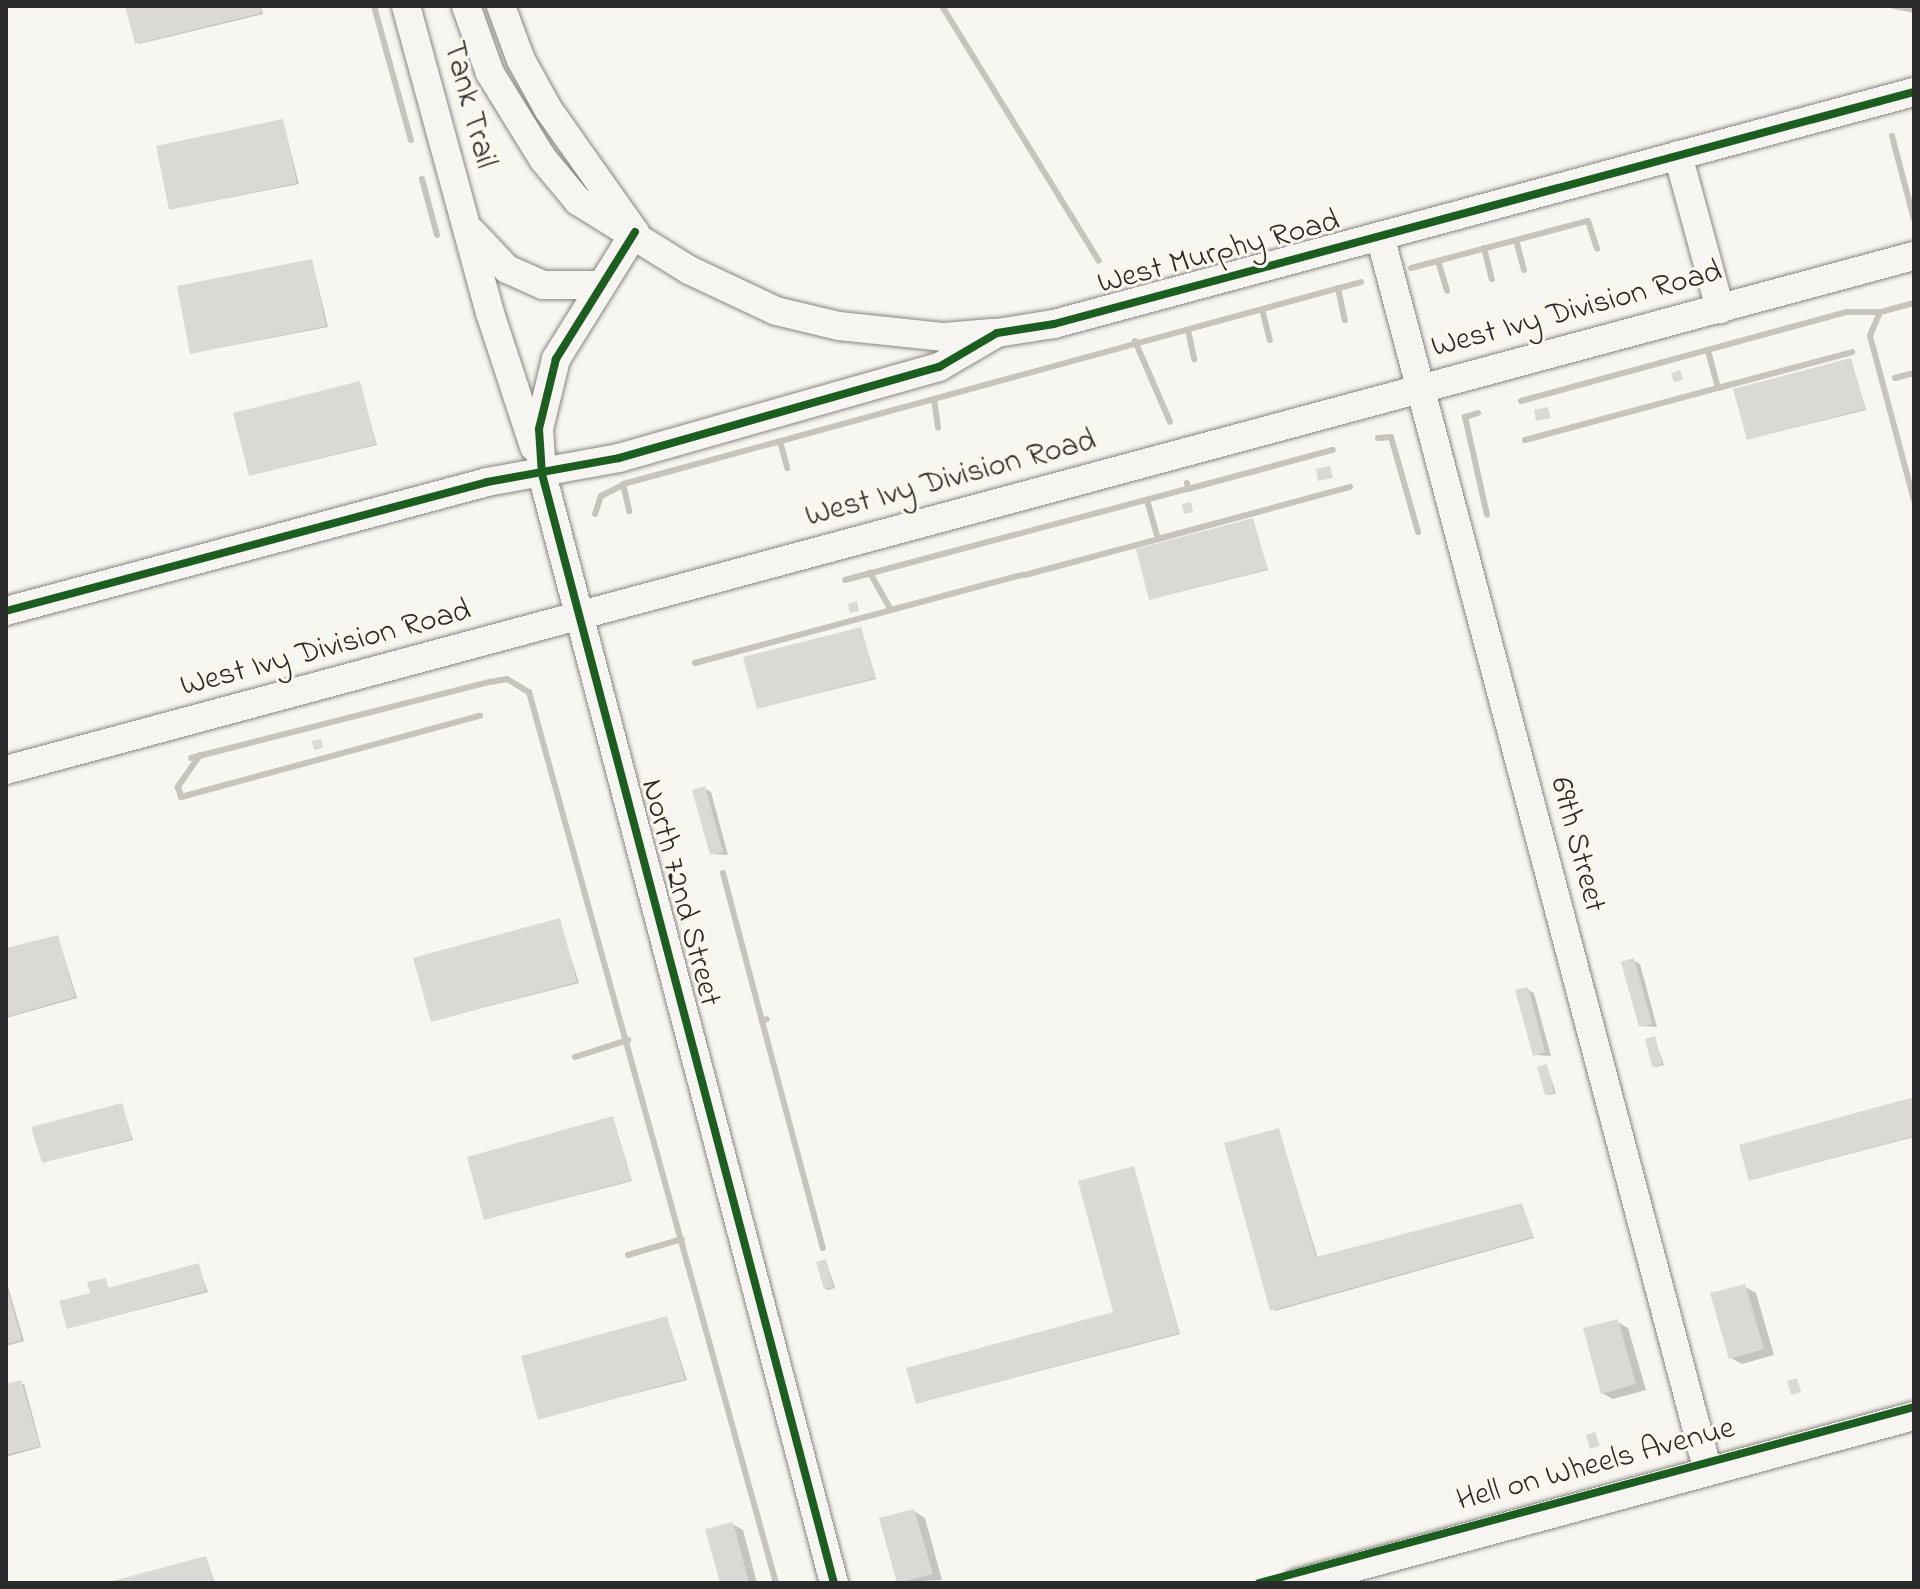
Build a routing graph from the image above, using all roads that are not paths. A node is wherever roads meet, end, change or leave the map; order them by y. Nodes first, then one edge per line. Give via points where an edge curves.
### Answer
1 (406, 6) edge
2 (466, 6) edge
3 (501, 6) edge
4 (1914, 92) edge
5 (1678, 155) junction
6 (465, 222) junction
7 (635, 232) junction
8 (1380, 236) junction
9 (1914, 256) edge
10 (600, 285) junction
11 (1720, 309) junction
12 (997, 333) junction
13 (1420, 388) junction
14 (542, 474) junction
15 (6, 611) edge
16 (583, 618) junction
17 (6, 770) edge
18 (1914, 1416) edge
19 (1708, 1471) junction
20 (1386, 1571) edge
21 (834, 1583) edge
22 (1297, 1583) edge

1 - 6 street, Tank Trail
2 - 7 street via 490,73 543,159 578,201
3 - 7 street via 548,109
4 - 5 street, West Murphy Road
5 - 8 street, West Murphy Road
5 - 11 street
6 - 10 street, Tank Trail via 507,269 543,285
6 - 14 street, Tank Trail
7 - 10 street, North 72nd Street
7 - 12 street via 689,270 776,311 889,333
8 - 12 street, West Murphy Road via 1054,324
8 - 13 street, 69th Street
9 - 11 street, West Ivy Division Road
10 - 14 street, North 72nd Street via 556,359 539,429
11 - 13 street, West Ivy Division Road
12 - 14 street, West Murphy Road via 939,367 619,458
13 - 16 street, West Ivy Division Road
13 - 19 street, 69th Street
14 - 15 street, West Murphy Road via 460,489
14 - 16 street, North 72nd Street
16 - 17 street, West Ivy Division Road
16 - 21 street, North 72nd Street
18 - 19 street, Hell on Wheels Avenue
19 - 20 street, Hell on Wheels Avenue
20 - 22 street, Hell on Wheels Avenue

